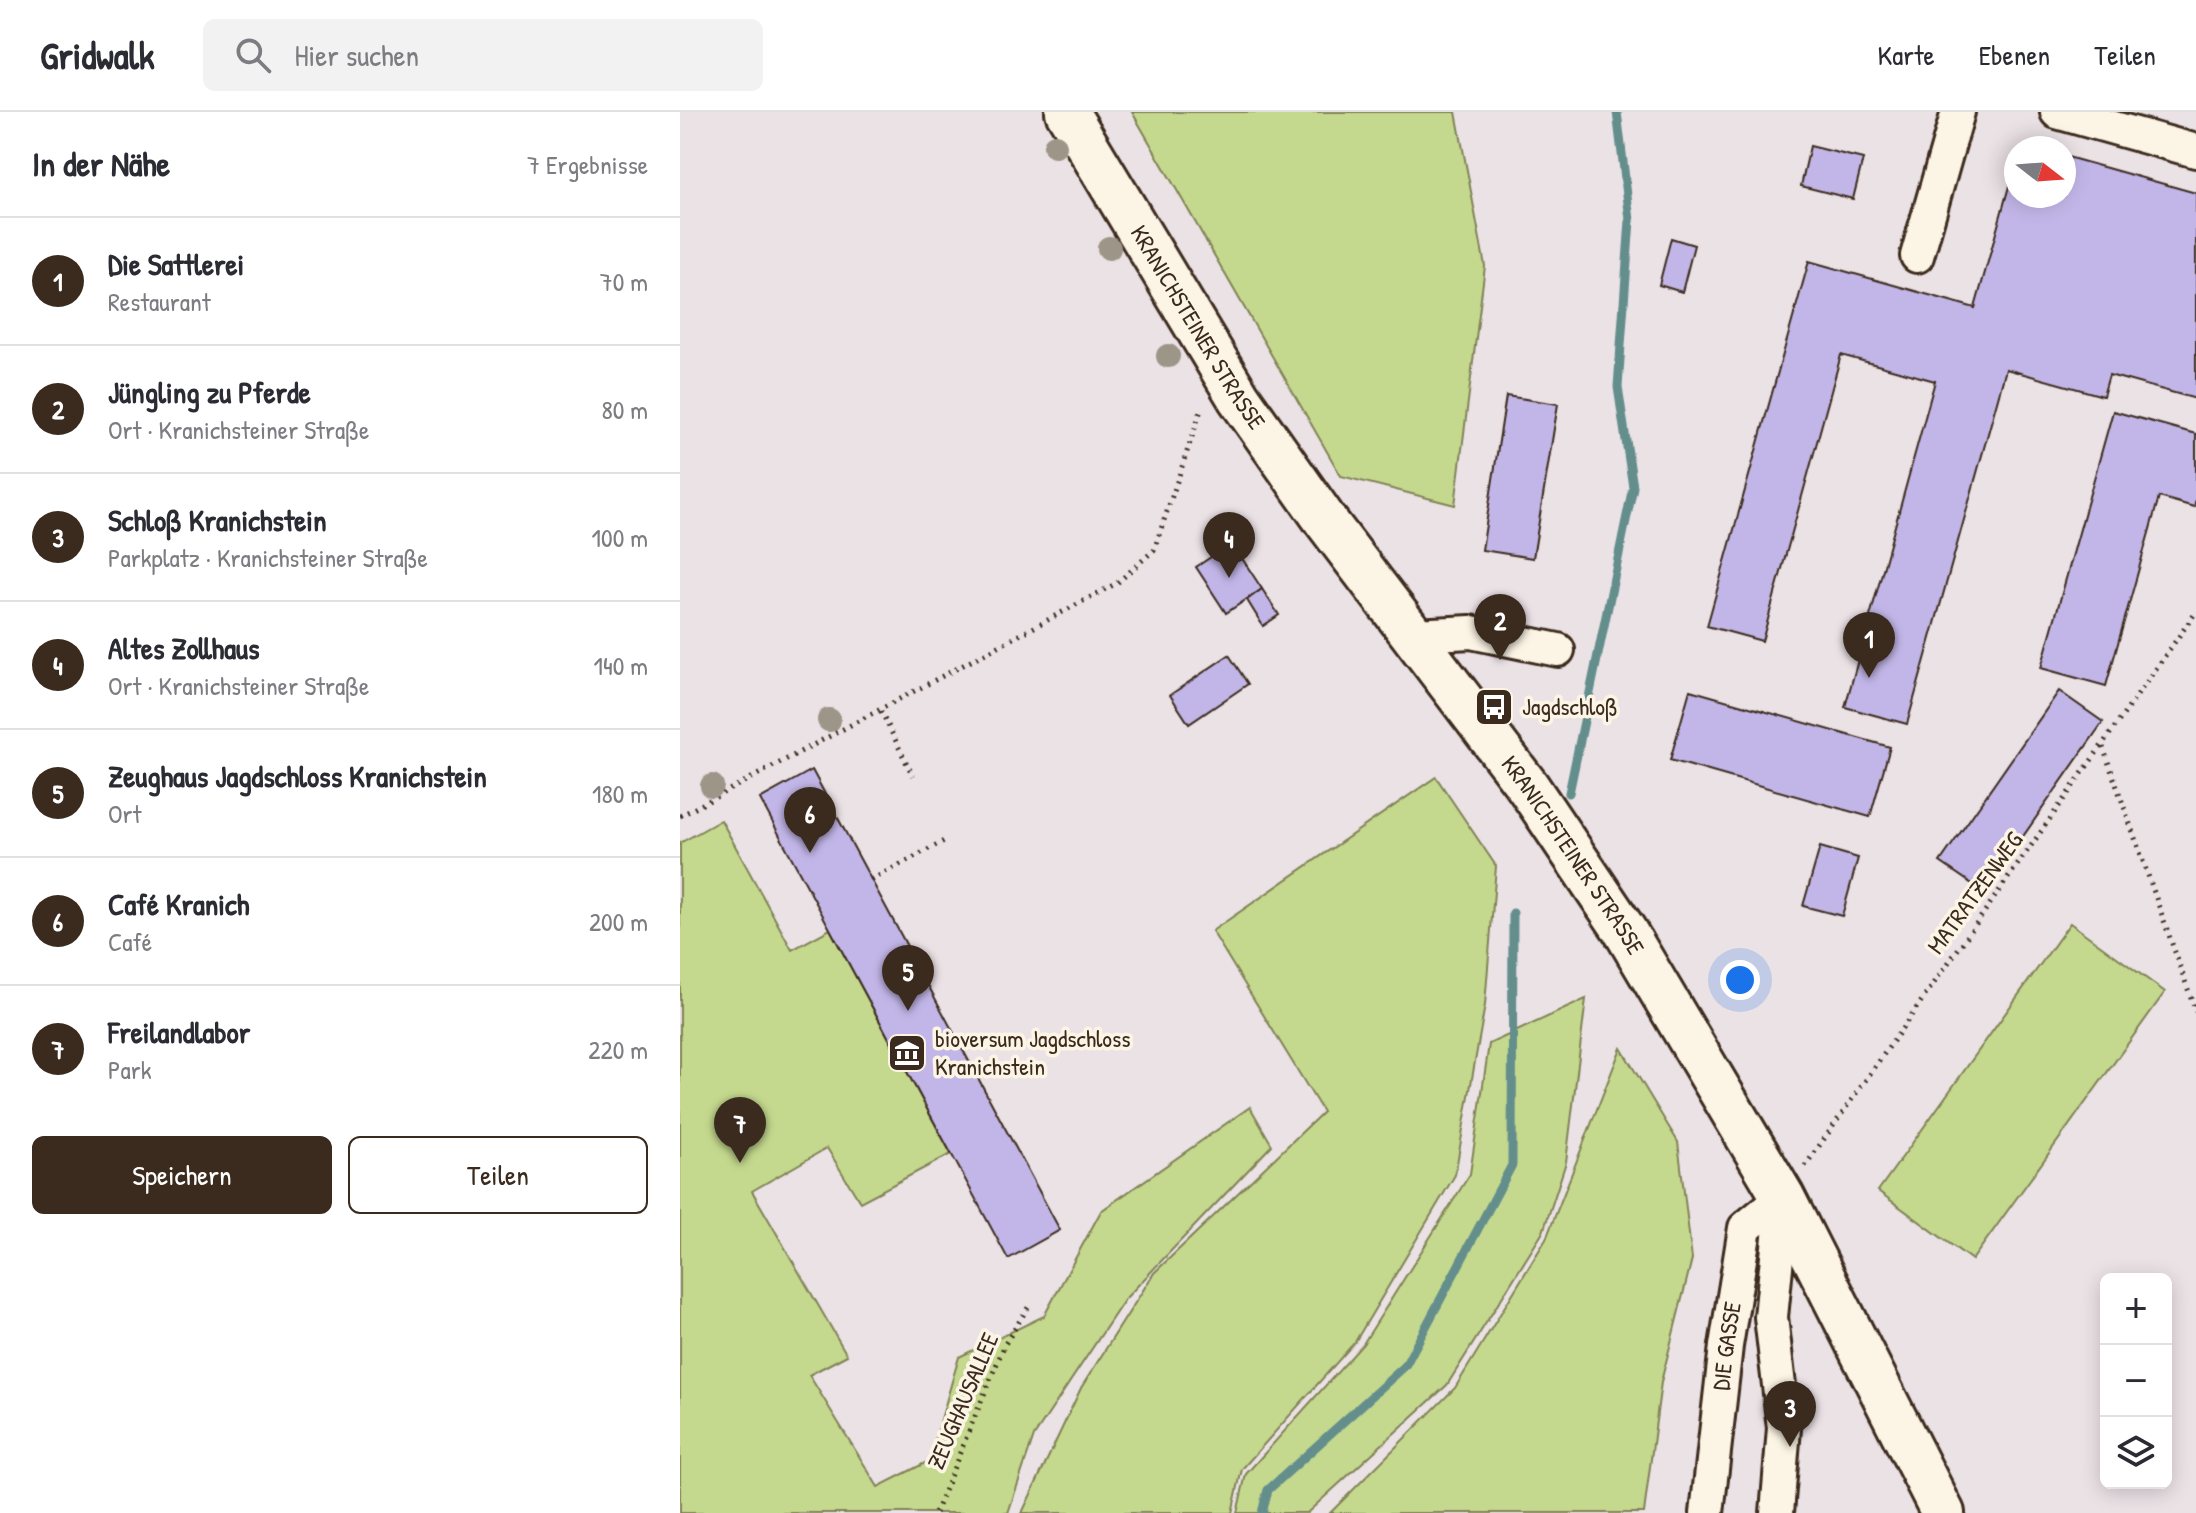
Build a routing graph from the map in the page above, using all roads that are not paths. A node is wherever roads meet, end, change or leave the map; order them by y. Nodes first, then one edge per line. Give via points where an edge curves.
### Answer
1 (1067, 112) edge
2 (1958, 112) edge
3 (2057, 112) edge
4 (2196, 151) edge
5 (1917, 256) dead end
6 (1414, 635) junction
7 (1558, 650) dead end
8 (1783, 1197) junction
9 (1707, 1513) edge
10 (1777, 1513) edge
11 (1943, 1513) edge

1 - 6 main road, KRANICHSTEINER STRASSE via 1239,398
2 - 5 lane
3 - 4 lane
6 - 7 lane via 1471,632
6 - 8 main road, KRANICHSTEINER STRASSE via 1458,716 1610,906
8 - 9 lane, DIE GASSE via 1745,1228
8 - 10 lane via 1771,1317 1784,1428
8 - 11 main road, KRANICHSTEINER STRASSE

